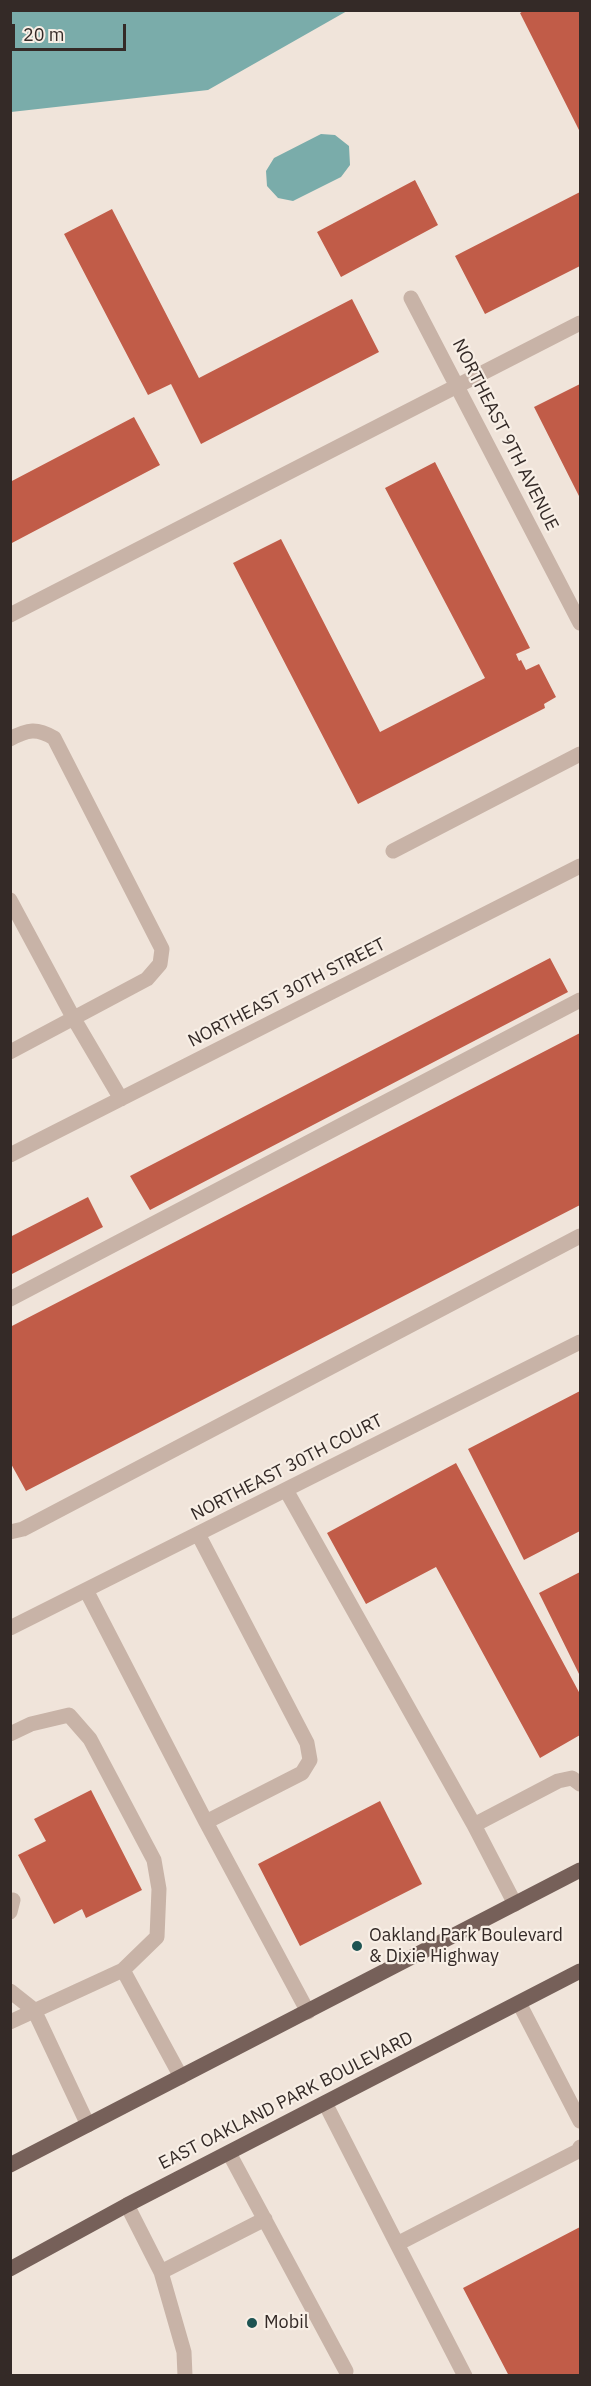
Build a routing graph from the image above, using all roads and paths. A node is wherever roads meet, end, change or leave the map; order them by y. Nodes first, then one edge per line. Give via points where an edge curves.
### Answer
1 (411, 298) dead end
2 (580, 323) edge
3 (457, 386) junction
4 (10, 615) edge
5 (580, 623) edge
6 (10, 739) edge
7 (580, 754) edge
8 (393, 851) dead end
9 (580, 866) edge
10 (10, 900) edge
11 (580, 1000) edge
12 (74, 1019) junction
13 (10, 1052) edge
14 (121, 1099) junction
15 (10, 1155) edge
16 (580, 1236) edge
17 (10, 1299) edge
18 (580, 1342) edge
19 (286, 1490) junction
20 (10, 1532) edge
21 (198, 1534) junction
22 (86, 1590) junction
23 (10, 1628) edge
24 (10, 1734) edge
25 (580, 1784) edge
26 (206, 1822) junction
27 (474, 1825) junction
28 (580, 1870) edge
29 (515, 1904) junction
30 (123, 1970) junction
31 (580, 1971) edge
32 (10, 1991) edge
33 (519, 2003) junction
34 (34, 2010) junction
35 (308, 2012) junction
36 (10, 2022) edge
37 (181, 2077) junction
38 (325, 2103) junction
39 (580, 2121) edge
40 (88, 2125) junction
41 (580, 2147) edge
42 (229, 2153) junction
43 (10, 2165) edge
44 (127, 2205) junction
45 (264, 2219) junction
46 (397, 2244) junction
47 (10, 2269) edge
48 (161, 2272) junction
49 (346, 2371) dead end
50 (185, 2376) edge
51 (465, 2376) edge

1 - 3 street, NORTHEAST 9TH AVENUE
2 - 3 street
3 - 4 street
3 - 5 street, NORTHEAST 9TH AVENUE
6 - 12 street via 22,732 41,730 54,738 162,949 160,964 147,979
7 - 8 street
9 - 14 street, NORTHEAST 30TH STREET
10 - 12 street
11 - 17 street
12 - 13 street
12 - 14 street
14 - 15 street, NORTHEAST 30TH STREET
16 - 20 street via 23,1529
18 - 19 street, NORTHEAST 30TH COURT
19 - 21 street, NORTHEAST 30TH COURT
19 - 27 street
21 - 22 street, NORTHEAST 30TH COURT
21 - 26 street via 307,1743 310,1760 302,1773
22 - 23 street, NORTHEAST 30TH COURT
22 - 26 street
24 - 30 street via 69,1714 90,1739 154,1860 159,1888 157,1937
25 - 27 street via 572,1778 558,1781
26 - 35 street
27 - 29 street
28 - 29 main road
29 - 35 main road
30 - 34 street
30 - 37 street
31 - 33 main road, EAST OAKLAND PARK BOULEVARD
32 - 34 street
33 - 38 main road, EAST OAKLAND PARK BOULEVARD
33 - 39 street
34 - 36 street
34 - 40 street
35 - 37 main road
37 - 40 main road
38 - 42 main road, EAST OAKLAND PARK BOULEVARD
38 - 46 street
40 - 43 main road
41 - 46 street
42 - 44 main road, EAST OAKLAND PARK BOULEVARD
42 - 45 street
44 - 47 main road, EAST OAKLAND PARK BOULEVARD
44 - 48 street
45 - 48 street
45 - 49 street
46 - 51 street
48 - 50 street via 184,2352

